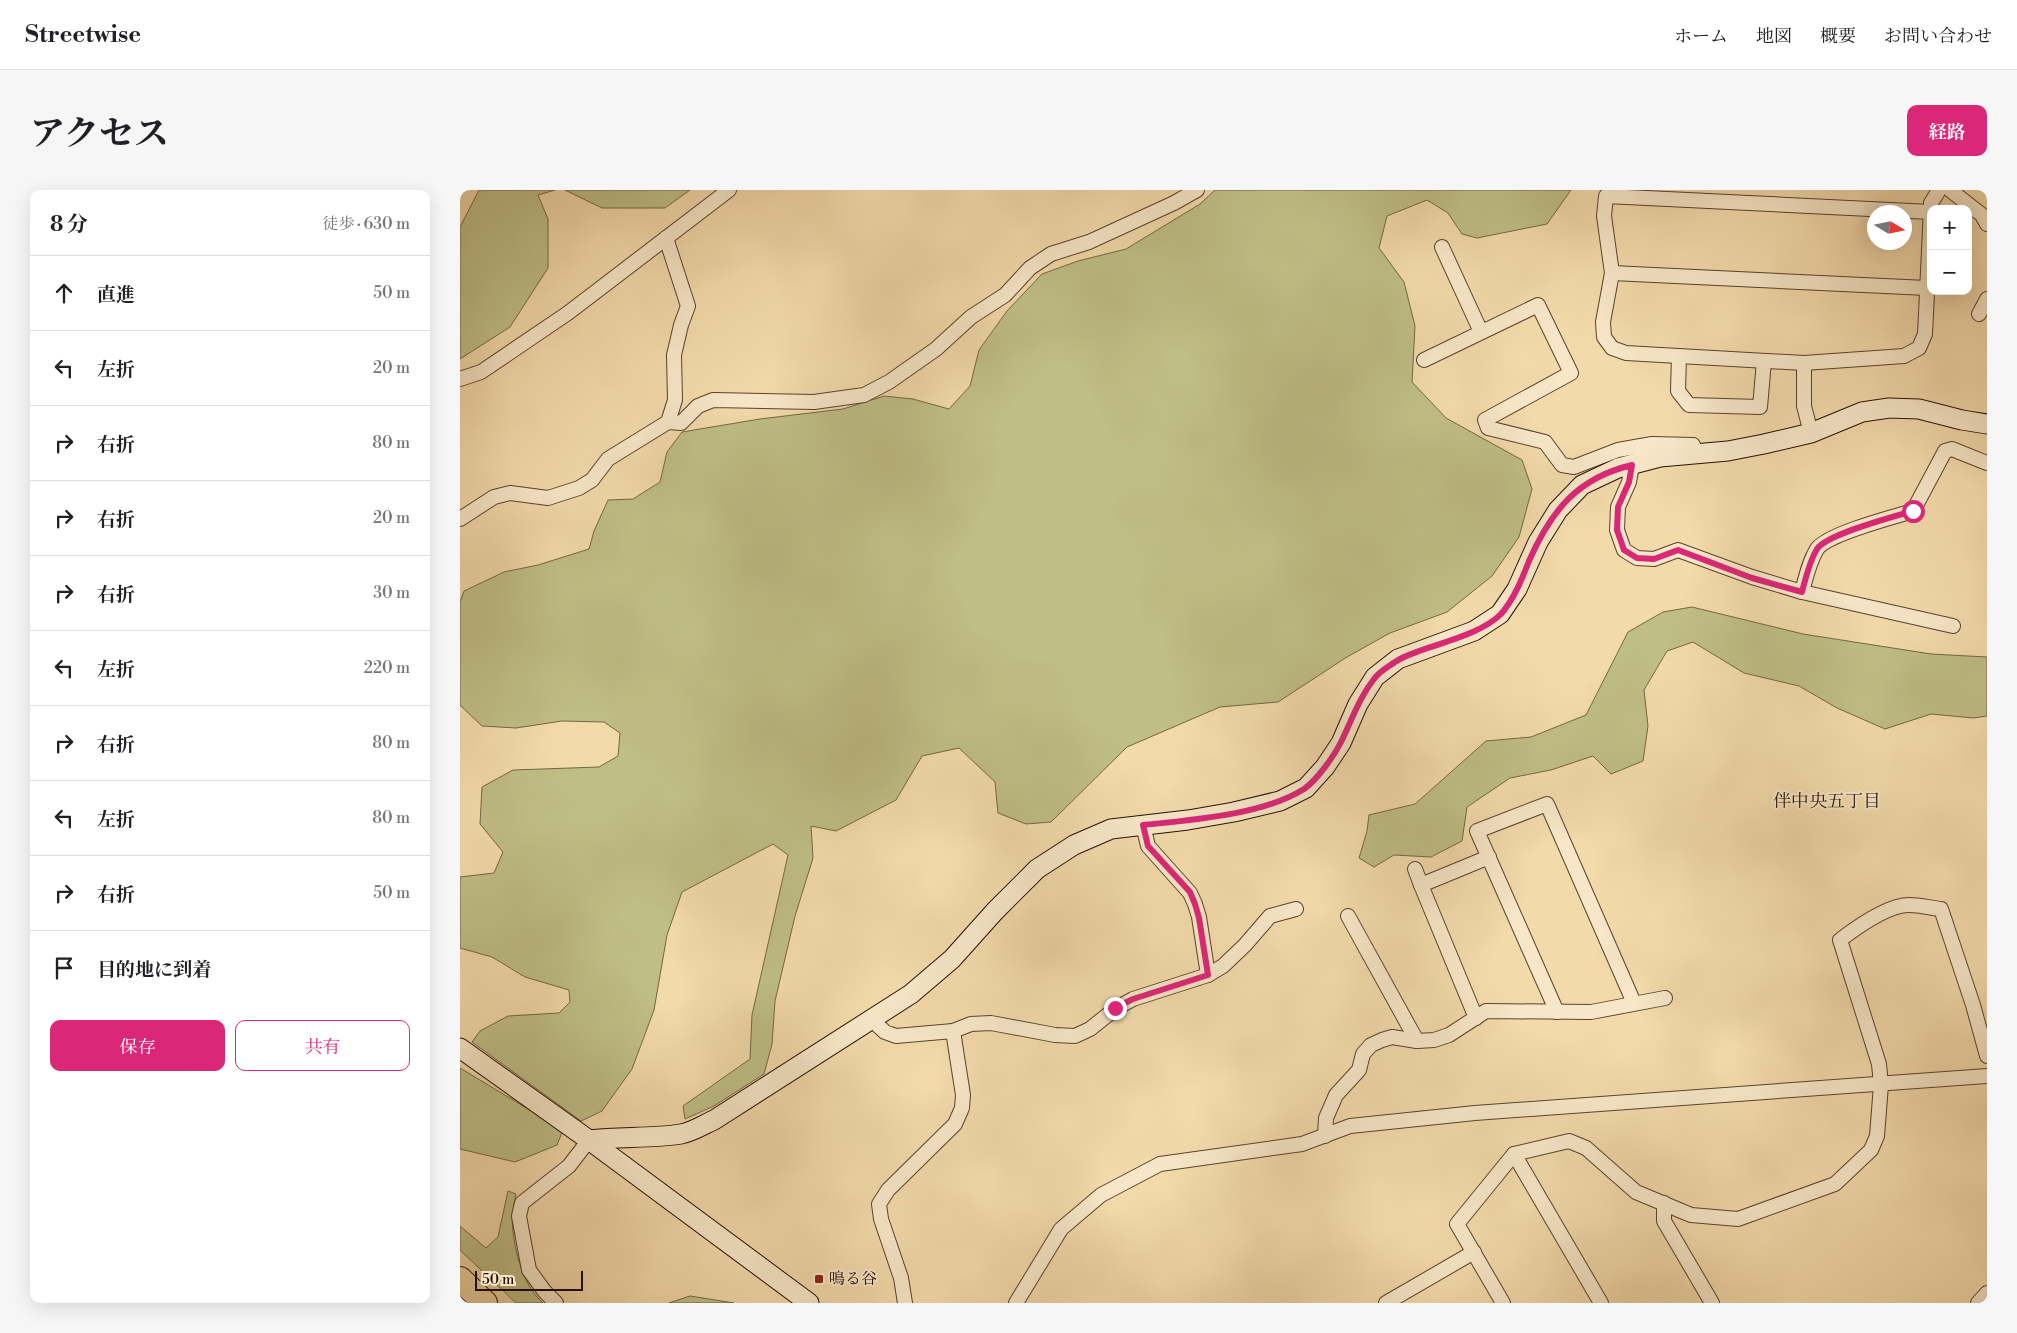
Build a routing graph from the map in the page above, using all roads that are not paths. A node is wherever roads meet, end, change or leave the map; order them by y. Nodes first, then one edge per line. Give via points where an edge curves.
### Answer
1 (729, 190) edge
2 (1198, 190) edge
3 (1939, 190) edge
4 (1950, 190) edge
5 (1931, 205) edge
6 (1927, 210) edge
7 (1985, 216) edge
8 (666, 238) junction
9 (1442, 247) dead end
10 (1612, 273) junction
11 (1927, 288) joint
12 (1987, 299) edge
13 (1978, 314) dead end
14 (1482, 332) junction
15 (1679, 356) junction
16 (1424, 360) dead end
17 (1764, 361) junction
18 (1804, 363) junction
19 (460, 379) edge
20 (668, 422) junction
21 (1987, 424) edge
22 (1811, 433) junction
23 (1697, 454) junction
24 (1987, 463) edge
25 (1632, 465) junction
26 (460, 519) edge
27 (1802, 592) junction
28 (1953, 626) dead end
29 (1143, 825) junction
30 (1489, 857) junction
31 (1415, 869) dead end
32 (1421, 885) junction
33 (1296, 909) dead end
34 (1348, 916) dead end
35 (1208, 975) junction
36 (1665, 998) dead end
37 (1634, 1003) junction
38 (1987, 1003) edge
39 (1973, 1005) junction
40 (1557, 1012) junction
41 (1476, 1018) junction
42 (872, 1020) junction
43 (953, 1031) junction
44 (1418, 1041) junction
45 (460, 1048) edge
46 (1987, 1056) edge
47 (1987, 1076) edge
48 (1881, 1085) junction
49 (1325, 1136) junction
50 (589, 1140) junction
51 (1514, 1154) junction
52 (1664, 1204) junction
53 (1474, 1252) junction
54 (460, 1279) edge
55 (1987, 1293) edge
56 (485, 1303) edge
57 (556, 1303) edge
58 (809, 1303) edge
59 (905, 1303) edge
60 (1016, 1303) edge
61 (1386, 1303) edge
62 (1503, 1303) edge
63 (1601, 1303) edge
64 (1712, 1303) edge
65 (1978, 1303) edge

1 - 8 street
2 - 20 street via 1089,242 1051,254 1030,268 1005,295 971,317 936,349 889,382 864,394 814,402 713,400 698,406 681,422
3 - 5 street
4 - 7 street
6 - 10 street via 1606,196 1604,216
8 - 19 street via 568,314 481,372
8 - 20 street via 688,306 674,355 675,400
9 - 14 street
10 - 11 street
10 - 15 street via 1603,322 1604,337 1612,348 1626,353
11 - 18 street via 1925,334 1919,348 1904,356
12 - 13 street
14 - 16 street
14 - 23 street via 1538,305 1571,373 1485,420 1488,428 1544,442 1562,465 1574,467 1618,450 1652,444 1693,444
15 - 17 street
15 - 17 street via 1678,391 1689,405 1760,407
17 - 18 street
18 - 22 street via 1804,406
20 - 26 street via 608,459 592,480 578,488 548,498 510,493 494,497
21 - 22 street via 1919,410 1889,408 1862,412
22 - 23 street via 1728,451
23 - 25 street via 1660,457
24 - 27 street via 1952,449 1945,451 1913,511 1832,537 1818,547 1808,566
25 - 27 street via 1629,482 1618,507 1617,530 1624,550 1637,558 1654,559 1678,550 1752,578
25 - 29 street via 1582,485 1558,510 1538,542 1517,589 1500,614 1474,631 1398,659 1375,677 1358,704 1341,743 1306,788 1280,801 1234,812
27 - 28 street
29 - 35 street via 1148,846 1190,892 1199,918
29 - 42 street via 1111,829 1074,845 1037,869 952,959 911,994
30 - 32 street
30 - 37 street via 1477,831 1547,804
30 - 40 street
31 - 32 street
32 - 41 street
33 - 35 street via 1270,916 1223,966
34 - 44 street
35 - 43 street via 1133,999 1075,1036 990,1023 971,1024
36 - 37 street
37 - 40 street via 1591,1012
38 - 39 street
39 - 46 street
39 - 48 street via 1941,909 1909,905 1892,908 1840,940 1878,1064
40 - 41 street via 1486,1011
41 - 44 street via 1449,1035
42 - 43 street via 885,1032 896,1036
42 - 50 street via 714,1120 682,1134
43 - 59 street via 963,1095 962,1108 954,1124 888,1190 879,1204
44 - 49 street via 1392,1037 1370,1045 1363,1054 1359,1070 1336,1096 1326,1118
45 - 50 street
47 - 48 street
48 - 49 street via 1475,1114 1350,1126
48 - 52 street via 1877,1136 1871,1150 1835,1184 1738,1218 1691,1215
49 - 60 street via 1302,1144 1160,1164 1101,1195 1061,1229
50 - 57 street via 569,1166 522,1203 519,1216 529,1270
50 - 58 street
51 - 52 street via 1569,1141 1586,1148 1636,1192
51 - 53 street via 1457,1224
51 - 63 street
52 - 64 street via 1664,1221
53 - 61 street
53 - 62 street
54 - 56 highway
55 - 65 street

